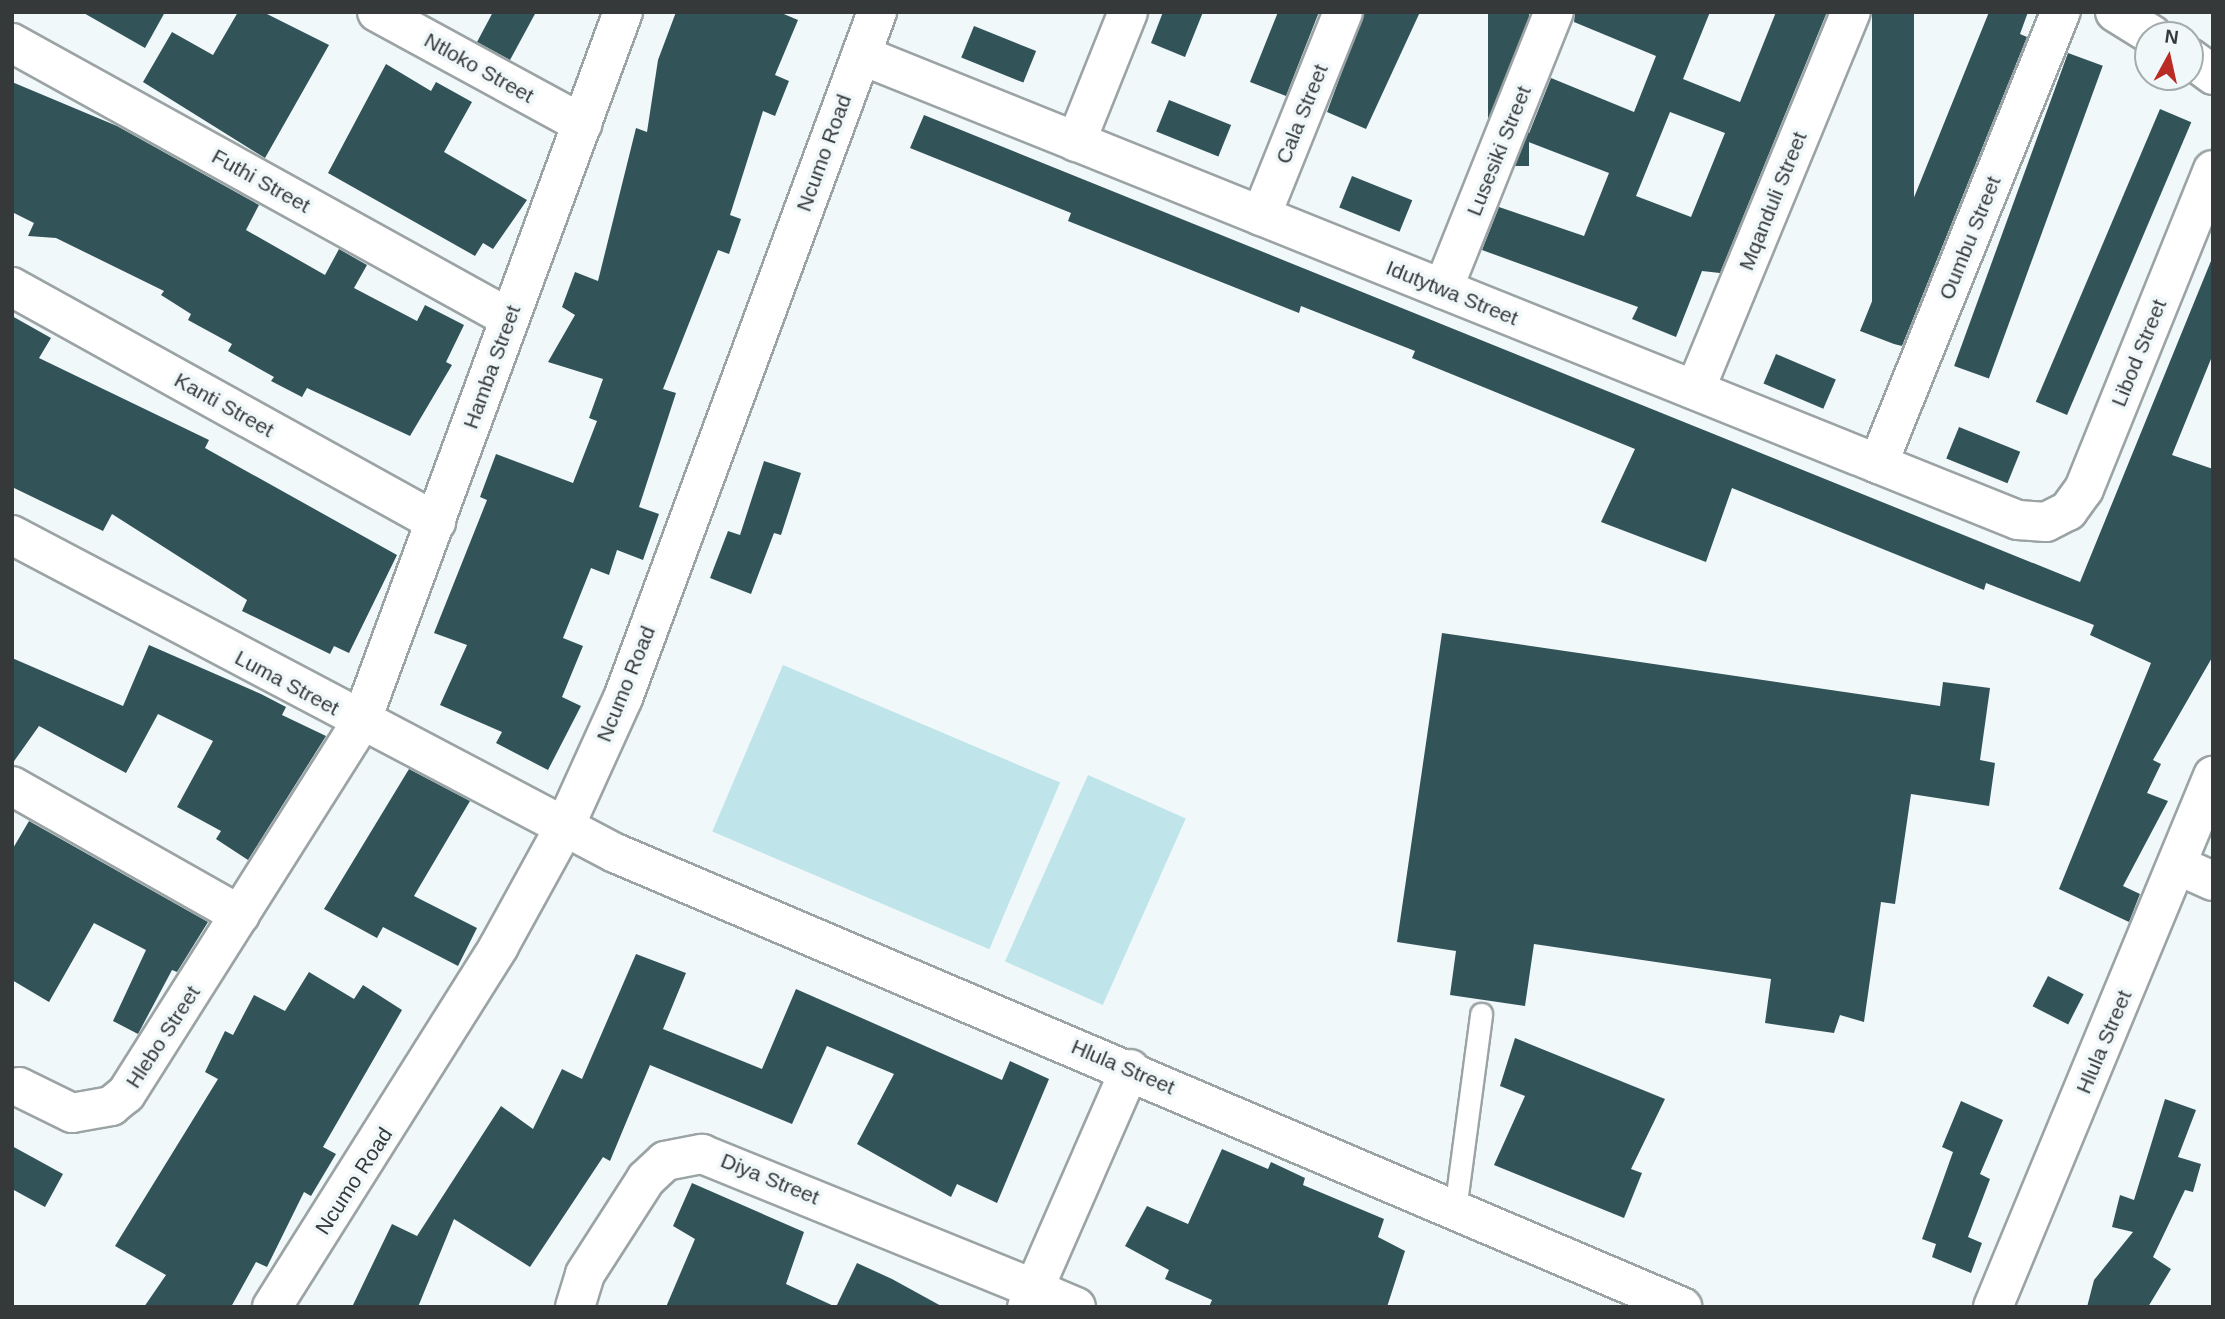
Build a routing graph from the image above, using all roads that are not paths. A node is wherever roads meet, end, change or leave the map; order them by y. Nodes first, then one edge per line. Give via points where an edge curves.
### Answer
1 (377, 12) edge
2 (624, 12) edge
3 (877, 12) edge
4 (1128, 12) edge
5 (1343, 12) edge
6 (1555, 12) edge
7 (1851, 12) edge
8 (2061, 12) edge
9 (2115, 12) edge
10 (2134, 24) edge
11 (12, 43) edge
12 (860, 55) junction
13 (582, 124) junction
14 (1076, 142) junction
15 (2213, 170) edge
16 (1261, 216) junction
17 (12, 287) edge
18 (1443, 289) junction
19 (509, 318) junction
20 (1695, 390) junction
21 (1878, 464) junction
22 (436, 522) junction
23 (2046, 522) joint
24 (12, 535) edge
25 (361, 722) junction
26 (2213, 776) edge
27 (12, 786) edge
28 (564, 828) junction
29 (2177, 865) junction
30 (2213, 881) edge
31 (240, 915) junction
32 (1481, 1014) dead end
33 (1130, 1069) junction
34 (19, 1087) dead end
35 (1455, 1210) junction
36 (1030, 1298) edge
37 (272, 1307) edge
38 (575, 1307) edge
39 (1076, 1307) edge
40 (1682, 1307) edge
41 (1993, 1307) edge

1 - 13 street, Ntloko Street
2 - 13 street, Hamba Street
3 - 12 street, Ncumo Road
4 - 14 street
5 - 16 street, Cala Street
6 - 18 street, Lusesiki Street
7 - 20 street, Mqanduli Street
8 - 21 street, Oumbu Street
9 - 10 street
11 - 19 street, Futhi Street
12 - 14 street, Idutytwa Street
12 - 28 street, Ncumo Road via 627,686
13 - 19 street, Hamba Street
14 - 16 street, Idutytwa Street
15 - 23 street, Libod Street via 2084,489 2068,511
16 - 18 street, Idutytwa Street
17 - 22 street, Kanti Street
18 - 20 street, Idutytwa Street
19 - 22 street, Hamba Street
20 - 21 street, Idutytwa Street
21 - 23 street, Idutytwa Street via 2018,520
22 - 25 street, Hamba Street
24 - 25 street, Luma Street
25 - 28 street, Luma Street
25 - 31 street, Hlebo Street
26 - 29 street, Hlula Street
27 - 31 street
28 - 33 street, Hlula Street
28 - 37 street, Ncumo Road via 499,946
29 - 30 street
29 - 41 street, Hlula Street
31 - 34 street, Hlebo Street via 127,1094 111,1106 72,1114
32 - 35 lane
33 - 35 street, Hlula Street
33 - 36 street
35 - 40 street, Hlula Street
36 - 38 street, Diya Street via 732,1161 682,1154 646,1179 585,1273
36 - 39 street, Diya Street

